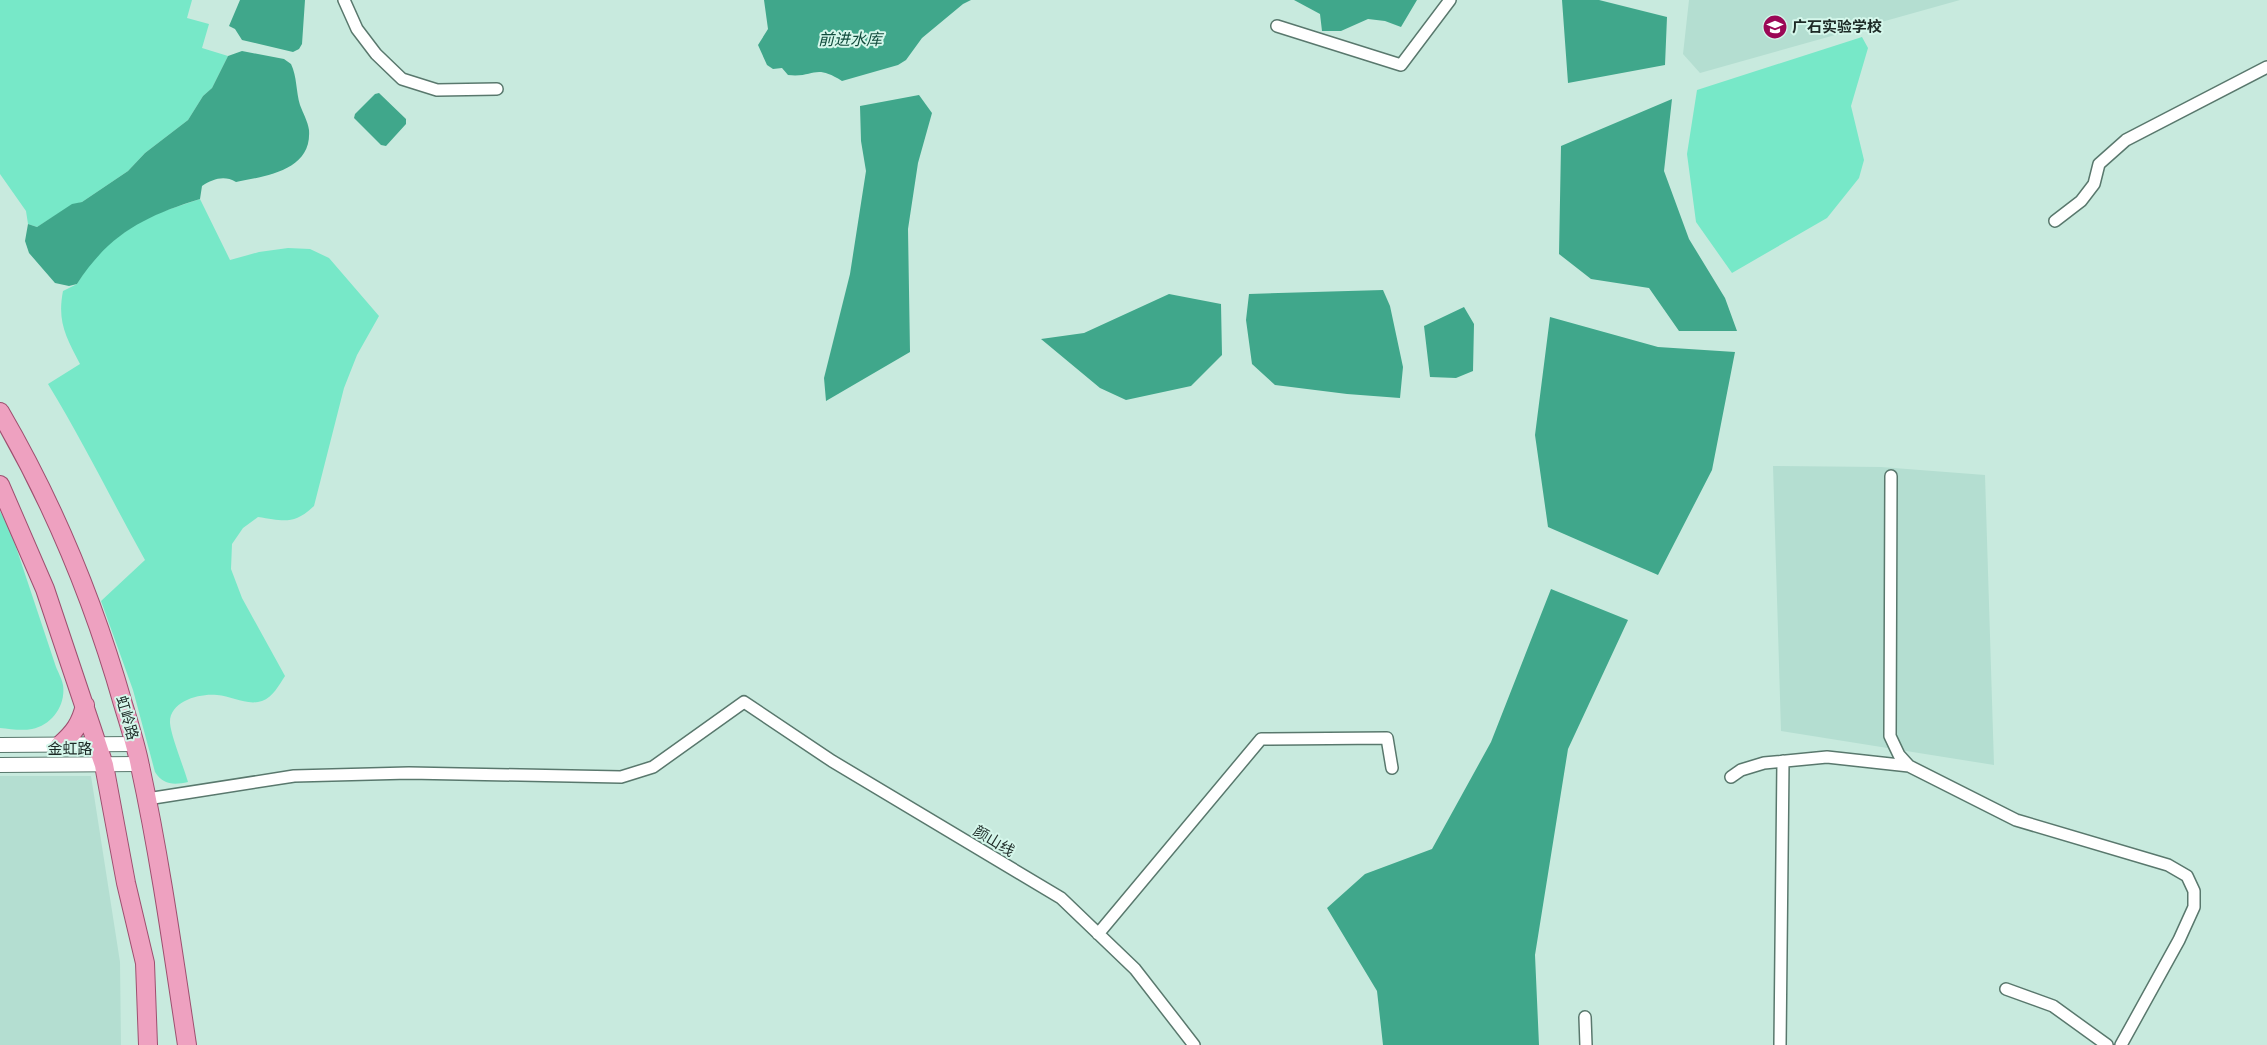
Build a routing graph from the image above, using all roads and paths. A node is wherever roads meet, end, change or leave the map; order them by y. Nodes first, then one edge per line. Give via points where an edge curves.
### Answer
1 (344, 0) edge
2 (1450, 0) edge
3 (1278, 26) dead end
4 (2267, 67) edge
5 (497, 89) dead end
6 (2055, 220) dead end
7 (0, 412) edge
8 (1891, 476) dead end
9 (0, 485) edge
10 (85, 705) junction
11 (134, 744) junction
12 (0, 745) edge
13 (60, 745) junction
14 (98, 745) junction
15 (1783, 761) junction
16 (140, 764) junction
17 (0, 765) edge
18 (104, 765) junction
19 (1909, 766) junction
20 (1392, 768) dead end
21 (1731, 777) dead end
22 (146, 799) junction
23 (1098, 934) junction
24 (2006, 989) dead end
25 (1585, 1016) dead end
26 (148, 1045) edge
27 (188, 1045) edge
28 (1194, 1045) edge
29 (1586, 1045) edge
30 (1780, 1045) edge
31 (2107, 1045) edge
32 (2121, 1045) edge

1 - 5 street via 357,29 376,54 402,79 437,90
2 - 3 street via 1402,65
4 - 6 street via 2126,140 2099,164 2094,184 2081,201
7 - 11 main road, 虹岭路 via 45,497 80,577 112,666
8 - 19 street via 1890,736 1899,755
9 - 10 main road via 45,590
10 - 13 main road via 74,734
10 - 14 main road
11 - 14 street, 金虹路
11 - 16 main road, 虹岭路
12 - 13 street, 金虹路
13 - 14 street, 金虹路
14 - 18 main road
15 - 19 street via 1827,757
15 - 21 street via 1764,763
15 - 30 street
16 - 18 street, 金虹路
16 - 22 main road, 虹岭路
17 - 18 street, 金虹路
18 - 26 main road via 145,963
19 - 32 street via 2016,820 2168,865 2187,876 2194,892 2194,907
20 - 23 street via 1387,738 1261,739
22 - 23 street, 颜山线 via 294,776 409,773 621,777 653,767 744,702 832,761 1061,898
22 - 27 main road, 虹岭路 via 165,895
23 - 28 street, 颜山线 via 1135,968
24 - 31 street via 2053,1006
25 - 29 street

